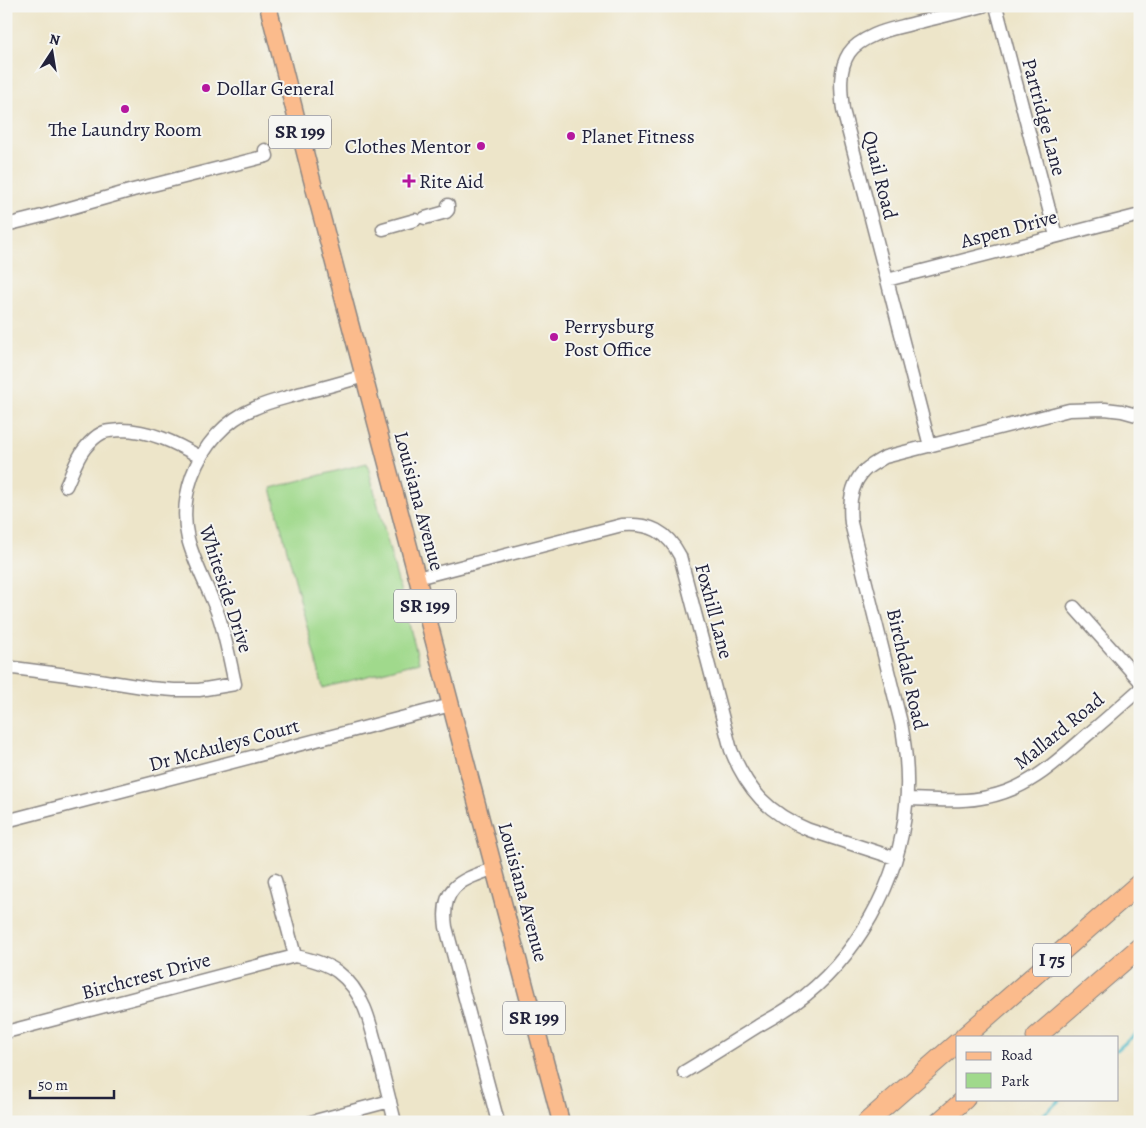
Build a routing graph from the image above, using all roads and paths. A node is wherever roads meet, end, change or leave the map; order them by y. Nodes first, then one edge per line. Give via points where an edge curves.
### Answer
1 (268, 6) edge
2 (983, 6) edge
3 (996, 6) edge
4 (265, 150) dead end
5 (448, 205) dead end
6 (1140, 215) edge
7 (6, 225) edge
8 (383, 229) dead end
9 (1056, 236) junction
10 (888, 280) junction
11 (364, 376) junction
12 (1140, 416) edge
13 (930, 446) junction
14 (200, 458) junction
15 (66, 486) dead end
16 (417, 578) junction
17 (1074, 607) dead end
18 (6, 667) edge
19 (1140, 681) edge
20 (1140, 689) edge
21 (451, 705) junction
22 (907, 799) junction
23 (6, 821) edge
24 (896, 858) junction
25 (495, 868) junction
26 (275, 880) dead end
27 (1140, 883) edge
28 (1140, 947) edge
29 (295, 956) junction
30 (6, 1032) edge
31 (965, 1036) edge
32 (1037, 1036) edge
33 (956, 1044) edge
34 (684, 1072) dead end
35 (964, 1100) edge
36 (390, 1101) junction
37 (311, 1122) edge
38 (395, 1122) edge
39 (498, 1122) edge
40 (561, 1122) edge
41 (867, 1122) edge
42 (939, 1122) edge

1 - 11 main road, Louisiana Avenue / SR 199
2 - 10 street, Quail Road via 874,35 853,48 845,60 841,77 844,110
3 - 9 street, Partridge Lane
4 - 7 street via 266,156
5 - 8 street via 446,212
6 - 9 street, Aspen Drive
9 - 10 street, Aspen Drive
10 - 13 street, Quail Road
11 - 14 street, Whiteside Drive via 253,408 226,426
11 - 16 main road, Louisiana Avenue / SR 199
12 - 13 street, Birchdale Road via 1105,409 1069,410
13 - 22 street, Birchdale Road via 885,457 868,467 855,484 850,512 901,722 906,748
14 - 15 street via 158,436 131,430 109,431 86,446
14 - 18 street, Whiteside Drive via 190,484 185,522 193,555 219,617 235,684 174,690
16 - 21 main road, Louisiana Avenue / SR 199
16 - 24 street, Foxhill Lane via 622,525 635,524 656,529 680,556 731,750 749,786 782,817 796,825
17 - 19 street
20 - 22 street, Mallard Road via 1054,764 1020,787 984,798
21 - 23 street, Dr McAuleys Court
21 - 25 main road, Louisiana Avenue / SR 199
22 - 24 street, Birchdale Road
24 - 34 street, Birchdale Road via 878,904 865,926 823,979 794,1004
25 - 39 street via 453,888 444,914
25 - 40 main road, Louisiana Avenue / SR 199
26 - 29 street
27 - 31 highway, I 75
28 - 32 highway, I 75
29 - 30 street, Birchcrest Drive
29 - 36 street via 333,968 351,984 367,1014
33 - 41 highway
35 - 42 highway
36 - 37 street
36 - 38 street

